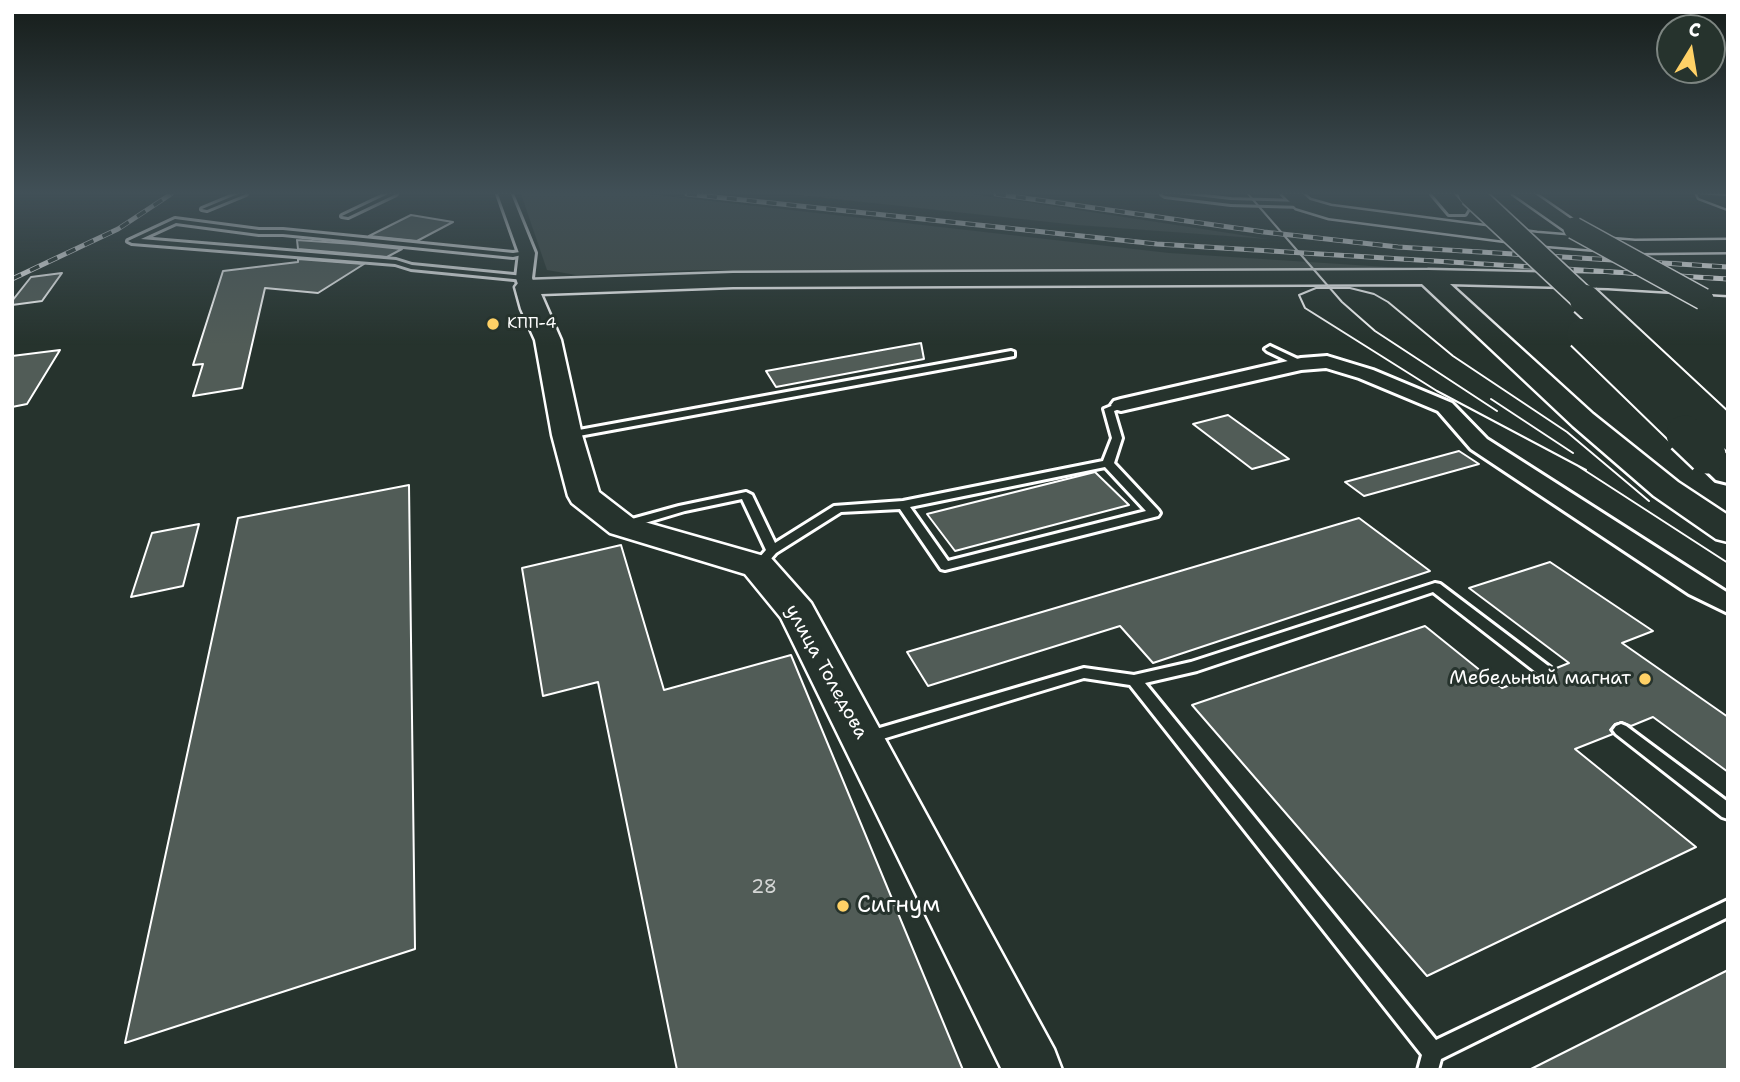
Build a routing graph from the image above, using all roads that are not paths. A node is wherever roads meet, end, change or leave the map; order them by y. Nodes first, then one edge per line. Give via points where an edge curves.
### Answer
1 (169, 244) edge
2 (411, 244) edge
3 (518, 244) edge
4 (1501, 244) edge
5 (1585, 244) edge
6 (1604, 244) edge
7 (1728, 246) edge
8 (526, 273) junction
9 (1428, 278) junction
10 (1728, 288) edge
11 (1728, 313) edge
12 (1270, 349) dead end
13 (1011, 354) dead end
14 (1301, 364) junction
15 (1121, 405) joint
16 (567, 435) junction
17 (1721, 454) edge
18 (1108, 463) junction
19 (903, 505) junction
20 (622, 526) junction
21 (1728, 531) edge
22 (765, 558) junction
23 (1728, 604) edge
24 (1546, 672) dead end
25 (1134, 680) junction
26 (1621, 730) dead end
27 (863, 739) junction
28 (1728, 812) edge
29 (1728, 908) edge
30 (1431, 1061) edge
31 (1033, 1070) edge

1 - 8 lane
2 - 8 lane via 501,254
3 - 8 street
4 - 17 main road, bridge
5 - 7 street
6 - 11 street, bridge
8 - 9 street via 747,280
8 - 16 street via 548,341
9 - 10 street
9 - 21 street via 1477,313 1594,428 1665,489
12 - 14 lane
13 - 16 lane
14 - 15 street
14 - 23 street via 1327,362 1446,407 1479,444
15 - 18 lane via 1109,409 1117,438
16 - 20 street via 584,496
18 - 19 lane
18 - 19 lane via 1154,513 945,566
19 - 22 lane via 838,509
20 - 22 street
20 - 22 lane via 746,495
22 - 27 street, улица Толедова
24 - 25 lane via 1435,587 1192,667
25 - 27 lane via 1084,673
25 - 30 lane
26 - 28 lane
27 - 31 street, улица Толедова
29 - 30 lane

